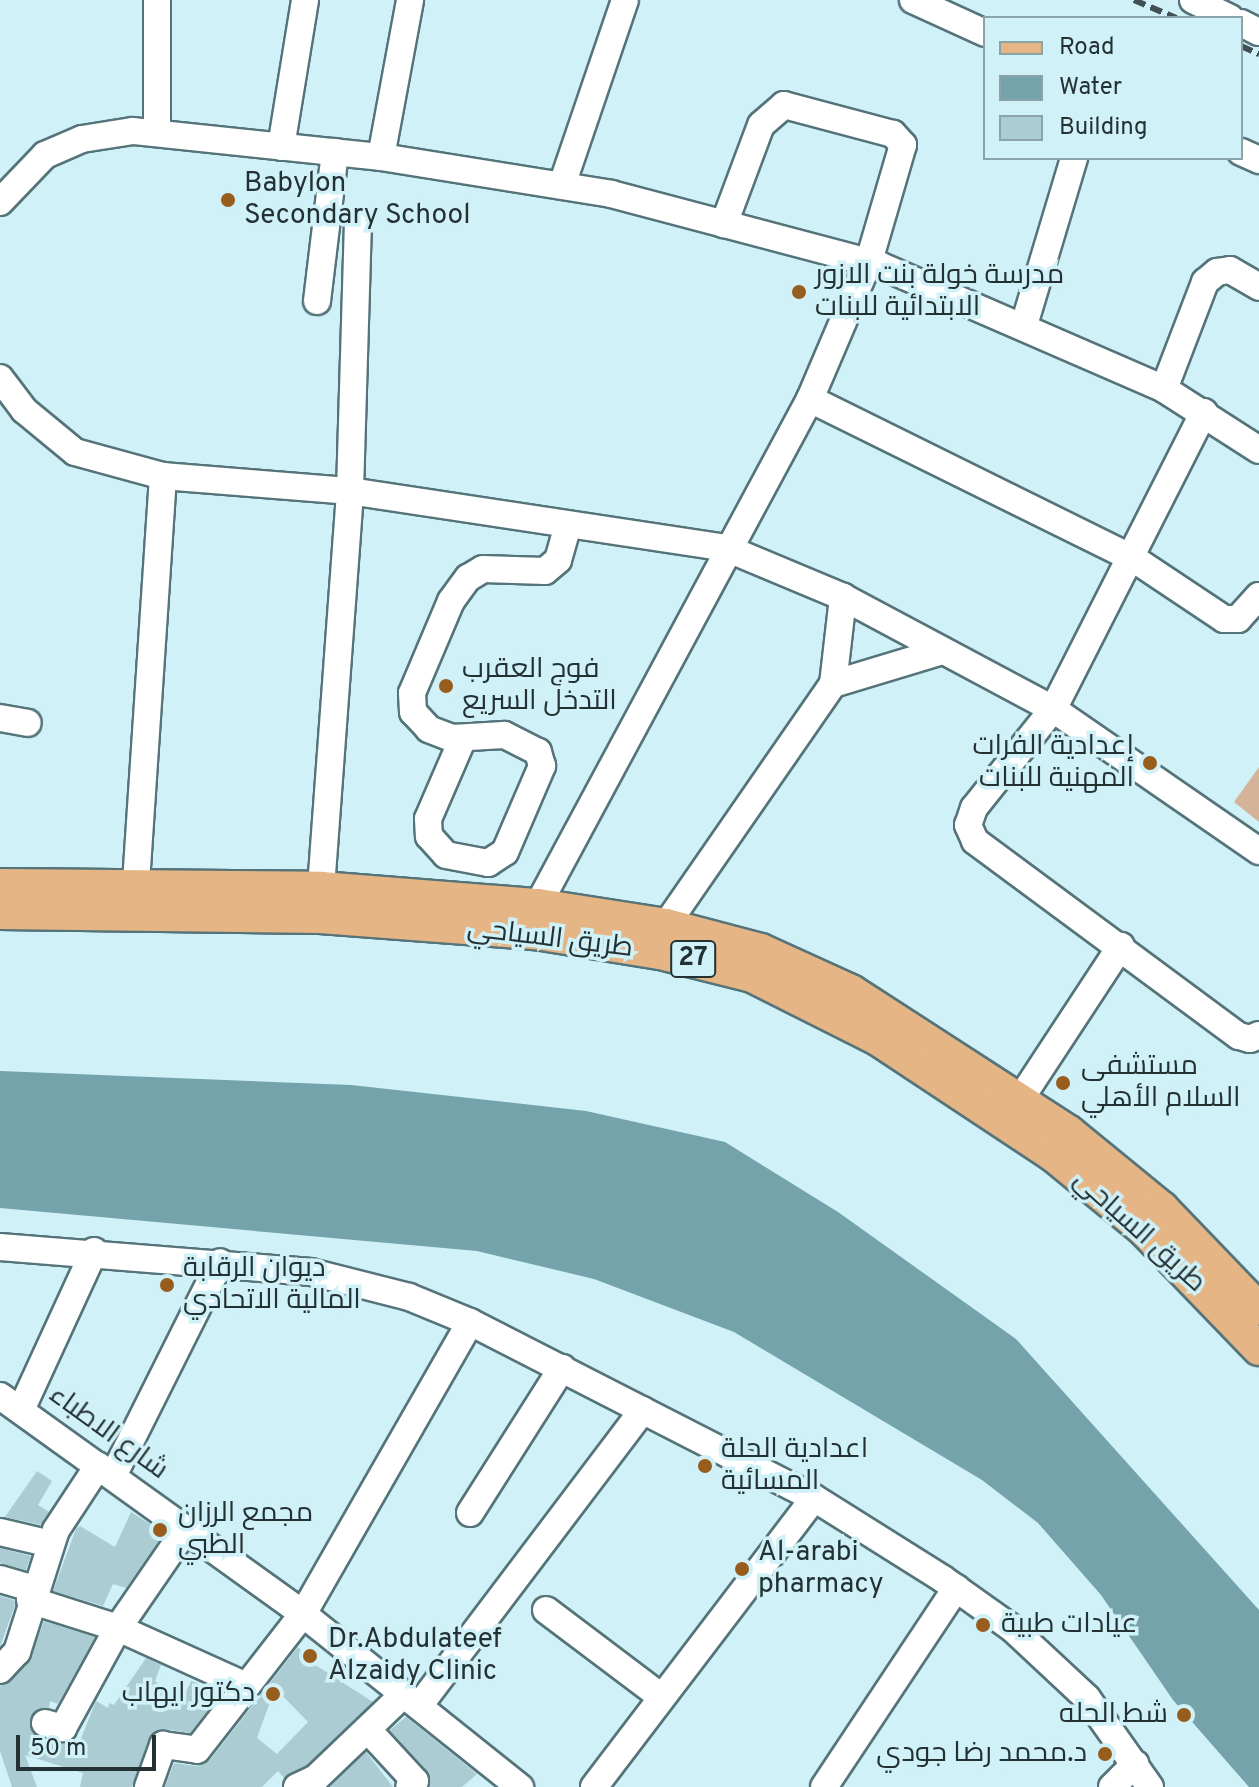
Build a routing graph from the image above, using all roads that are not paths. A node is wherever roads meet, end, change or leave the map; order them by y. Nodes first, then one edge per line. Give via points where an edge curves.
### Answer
1 (157, 0) edge
2 (305, 0) edge
3 (410, 0) edge
4 (625, 0) edge
5 (913, 0) edge
6 (1193, 0) edge
7 (1226, 16) edge
8 (983, 32) edge
9 (157, 133) junction
10 (281, 147) junction
11 (335, 152) junction
12 (381, 157) junction
13 (1073, 160) edge
14 (0, 161) edge
15 (562, 185) junction
16 (5, 194) edge
17 (724, 224) junction
18 (358, 226) dead end
19 (869, 261) junction
20 (1259, 287) edge
21 (317, 301) dead end
22 (1024, 325) junction
23 (0, 378) edge
24 (1164, 389) junction
25 (810, 399) junction
26 (1204, 412) junction
27 (1259, 450) edge
28 (163, 476) junction
29 (350, 491) junction
30 (568, 524) junction
31 (726, 548) junction
32 (1134, 559) junction
33 (1259, 596) edge
34 (843, 597) junction
35 (942, 651) junction
36 (833, 684) junction
37 (1053, 709) junction
38 (0, 718) edge
39 (28, 723) dead end
40 (463, 738) junction
41 (1259, 851) edge
42 (136, 883) junction
43 (0, 885) edge
44 (321, 888) junction
45 (245, 900) junction
46 (538, 905) junction
47 (364, 906) junction
48 (0, 913) edge
49 (666, 925) junction
50 (1121, 946) junction
51 (777, 972) junction
52 (813, 988) junction
53 (1259, 1035) edge
54 (1021, 1098) junction
55 (0, 1247) edge
56 (94, 1251) junction
57 (220, 1262) junction
58 (1255, 1295) edge
59 (470, 1322) junction
60 (1259, 1349) edge
61 (562, 1368) junction
62 (11, 1403) edge
63 (643, 1410) junction
64 (106, 1471) junction
65 (814, 1498) junction
66 (470, 1513) dead end
67 (186, 1529) junction
68 (0, 1532) edge
69 (51, 1544) junction
70 (0, 1579) edge
71 (956, 1588) junction
72 (32, 1594) junction
73 (546, 1610) dead end
74 (303, 1614) junction
75 (118, 1628) junction
76 (0, 1670) edge
77 (244, 1685) junction
78 (660, 1696) junction
79 (411, 1700) junction
80 (45, 1723) dead end
81 (368, 1730) junction
82 (1135, 1764) junction
83 (148, 1787) edge
84 (297, 1787) edge
85 (409, 1787) edge
86 (520, 1787) edge
87 (594, 1787) edge
88 (824, 1787) edge
89 (1112, 1787) edge
90 (1150, 1787) edge

1 - 9 street
2 - 10 street
3 - 12 street
4 - 15 street
5 - 8 street
6 - 7 street
9 - 10 street
9 - 16 street via 82,139 45,155
10 - 11 street
11 - 12 street
11 - 21 street
12 - 15 street
13 - 22 street
14 - 16 street
15 - 17 street
17 - 19 street
17 - 19 street via 761,125 784,105 893,134 903,145
18 - 29 street
19 - 22 street
19 - 25 street
20 - 24 street via 1230,270 1205,282
22 - 24 street
23 - 28 street via 24,410 75,452
24 - 26 street
25 - 31 street
25 - 32 street
26 - 27 street
26 - 32 street
28 - 29 street
28 - 42 street
29 - 30 street
29 - 44 street
30 - 31 street
30 - 40 street via 558,560 545,571 483,569 468,578 451,601 412,693 413,712 429,729
31 - 34 street
31 - 46 street
32 - 33 street via 1224,619 1238,619
32 - 37 street
34 - 35 street
34 - 36 street
35 - 36 street
35 - 37 street
36 - 49 street
37 - 41 street
37 - 50 street via 974,808 968,825 975,841
38 - 39 street
40 - 40 street via 504,735 538,752 542,766 505,852 488,863 446,855 429,836 428,819
42 - 43 main road, طريق السياحي / 27
42 - 45 main road, طريق السياحي / 27
44 - 45 main road, طريق السياحي / 27
44 - 47 main road, طريق السياحي / 27
45 - 47 main road, طريق السياحي / 27
45 - 48 main road, طريق السياحي / 27
46 - 47 main road, طريق السياحي / 27
46 - 49 main road, طريق السياحي / 27
47 - 51 main road, طريق السياحي / 27
49 - 51 main road, طريق السياحي / 27
50 - 53 street via 1239,1036
50 - 54 street
51 - 52 main road, طريق السياحي / 27
52 - 54 main road, طريق السياحي / 27
52 - 60 main road, طريق السياحي / 27 via 1099,1190
54 - 58 main road, طريق السياحي / 27 via 1117,1169
55 - 56 street
56 - 57 street
56 - 62 street
57 - 59 street via 311,1272 409,1297
57 - 64 street
59 - 61 street
59 - 74 street
61 - 63 street
61 - 66 street
62 - 64 street, شارع الاطباء
63 - 65 street
63 - 79 street
64 - 67 street, شارع الاطباء
64 - 69 street
65 - 71 street
65 - 78 street
67 - 74 street, شارع الاطباء
67 - 75 street
68 - 69 street
69 - 72 street
70 - 72 street
71 - 82 street via 1013,1629 1087,1698
71 - 88 street
72 - 75 street
72 - 76 street via 17,1652
73 - 78 street
74 - 77 street
74 - 79 street, شارع الاطباء
75 - 77 street
75 - 80 street via 63,1728
77 - 83 street via 197,1750 163,1745
78 - 87 street
79 - 81 street
79 - 86 street, شارع الاطباء
81 - 84 street via 316,1778
81 - 85 street via 415,1781
82 - 89 street
82 - 90 street

